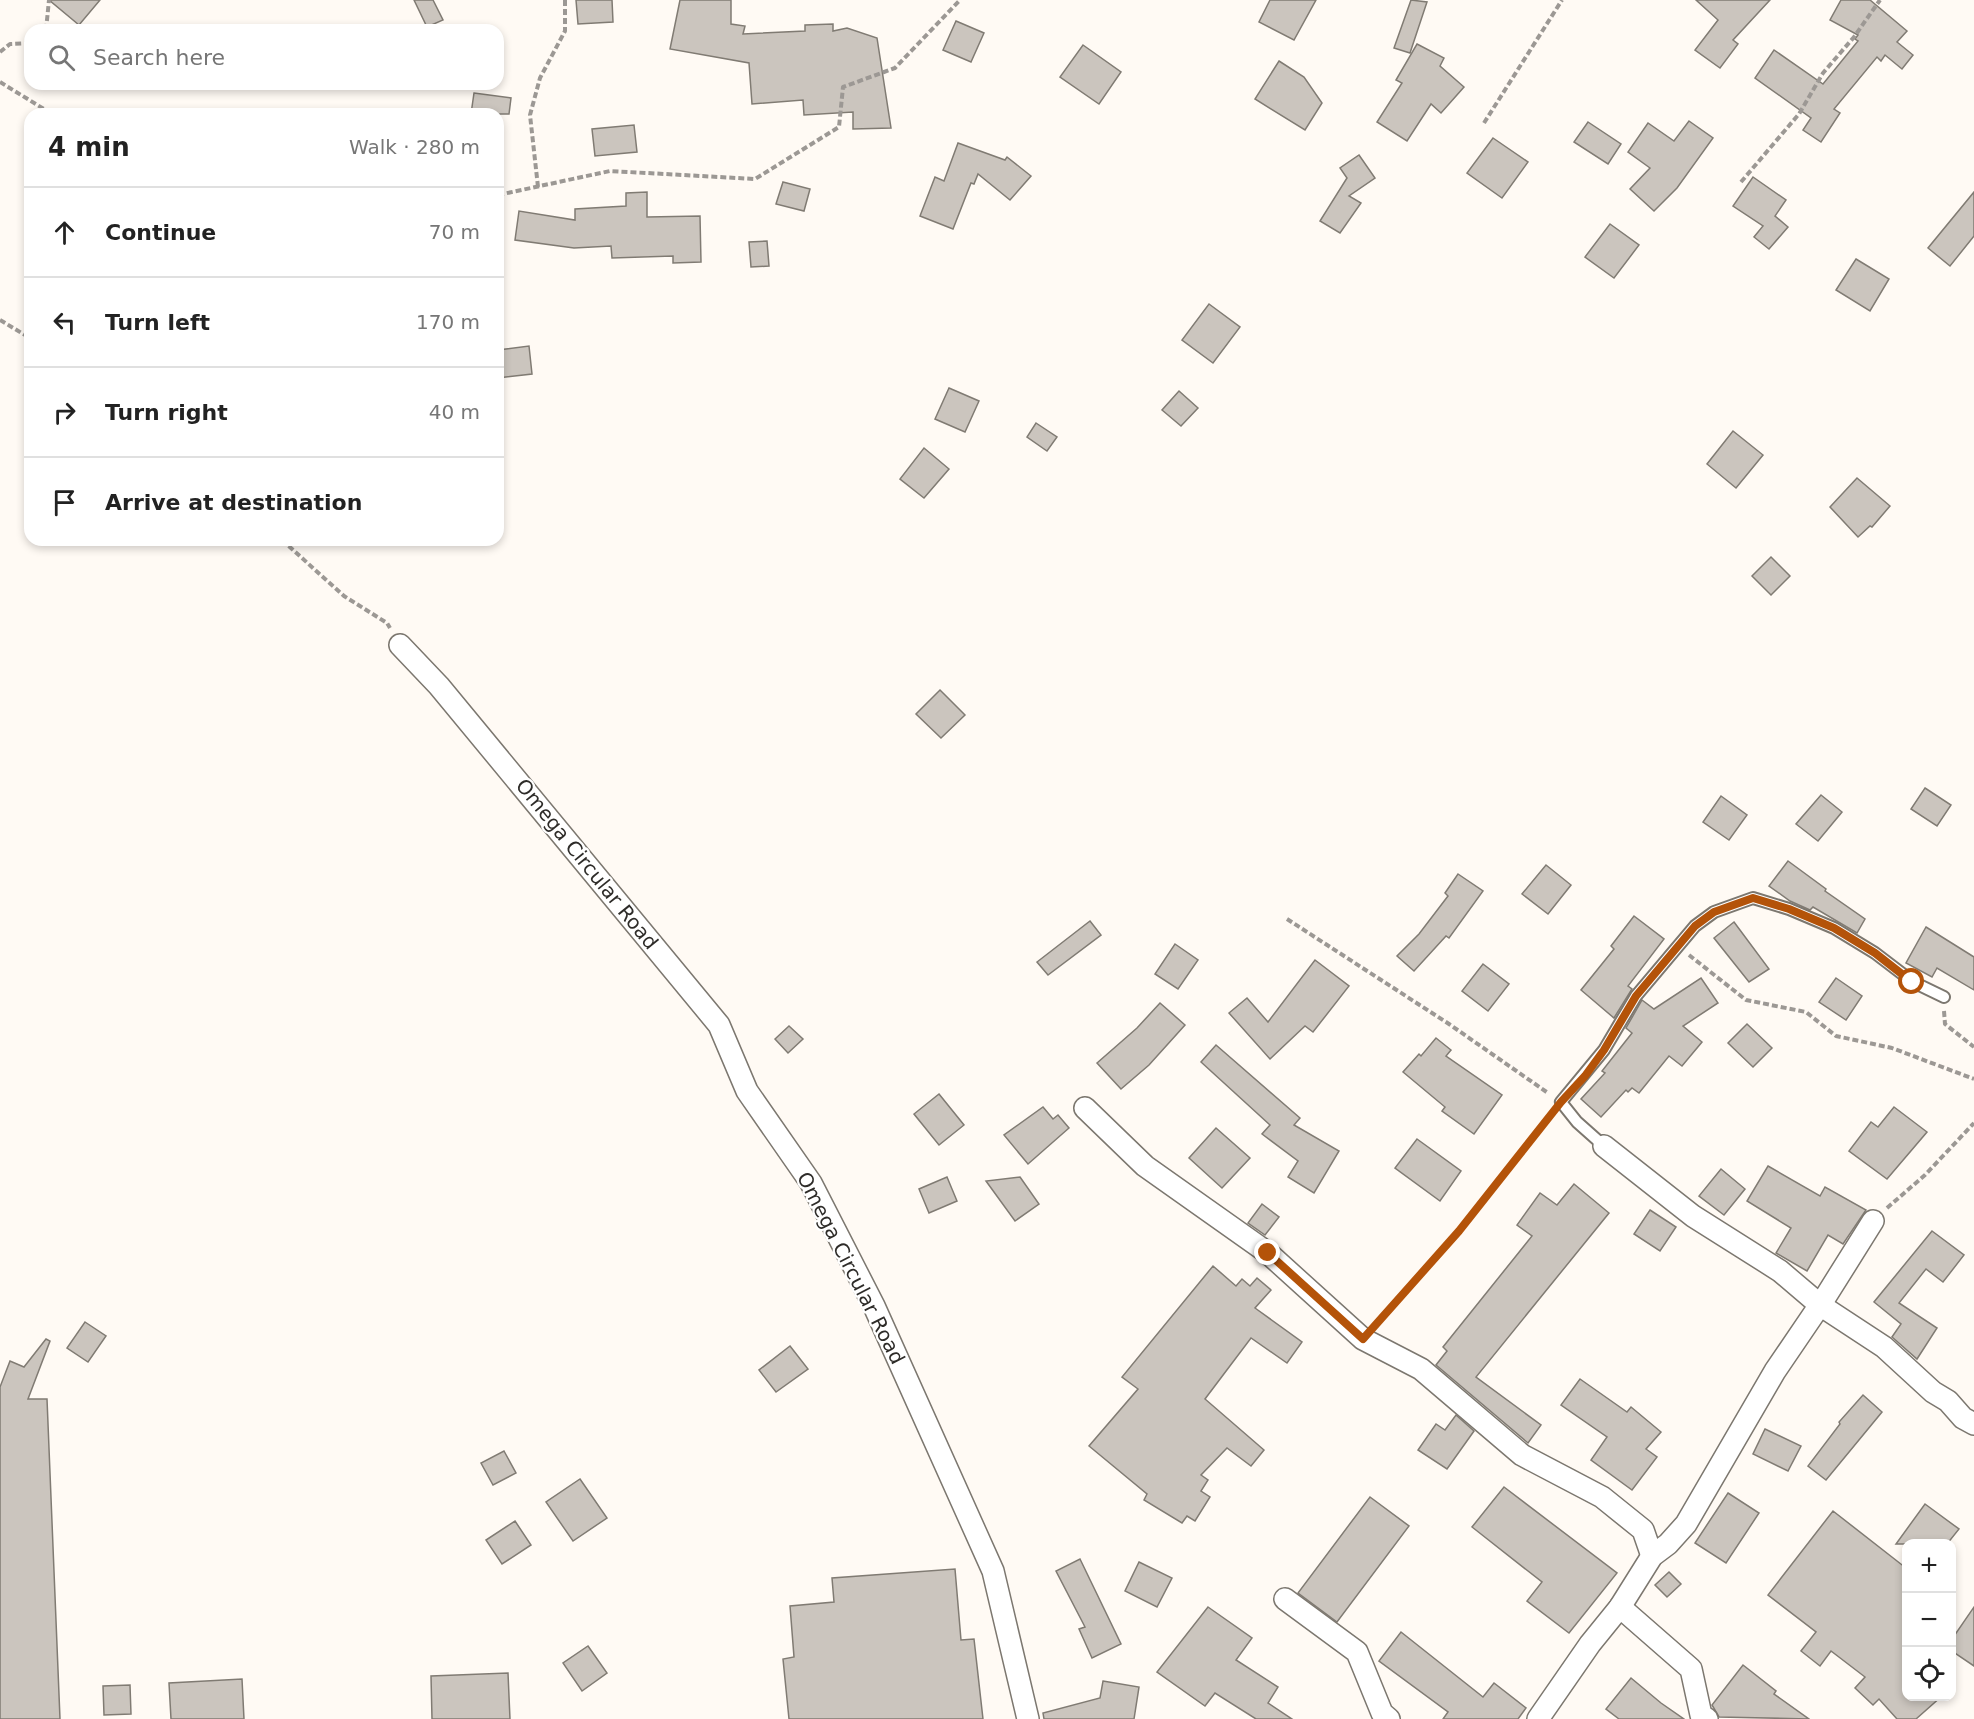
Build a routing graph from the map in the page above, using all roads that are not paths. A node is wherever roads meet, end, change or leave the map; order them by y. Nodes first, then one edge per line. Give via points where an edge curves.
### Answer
1 (400, 645) dead end
2 (1944, 997) road end
3 (1085, 1108) dead end
4 (1604, 1146) joint
5 (1873, 1221) road end
6 (1820, 1305) junction
7 (1974, 1424) edge
8 (1652, 1556) junction
9 (1285, 1599) dead end
10 (1620, 1607) junction
11 (1029, 1719) edge
12 (1389, 1719) edge
13 (1538, 1719) edge
14 (1707, 1719) edge

1 - 11 street, Omega Circular Road via 440,686 719,1025 747,1091 811,1183 874,1306 993,1571
2 - 4 lane via 1912,982 1834,928 1789,909 1753,898 1714,912 1695,926 1636,996 1604,1050 1561,1102
3 - 8 street via 1145,1166 1268,1253 1363,1339 1420,1369 1522,1455 1602,1497 1643,1530
4 - 6 street via 1693,1216 1779,1271
5 - 6 street
6 - 7 street via 1884,1347
6 - 8 street via 1775,1371 1686,1524
8 - 10 street
9 - 12 street via 1357,1652 1382,1713
10 - 13 street
10 - 14 street via 1691,1669 1701,1715

